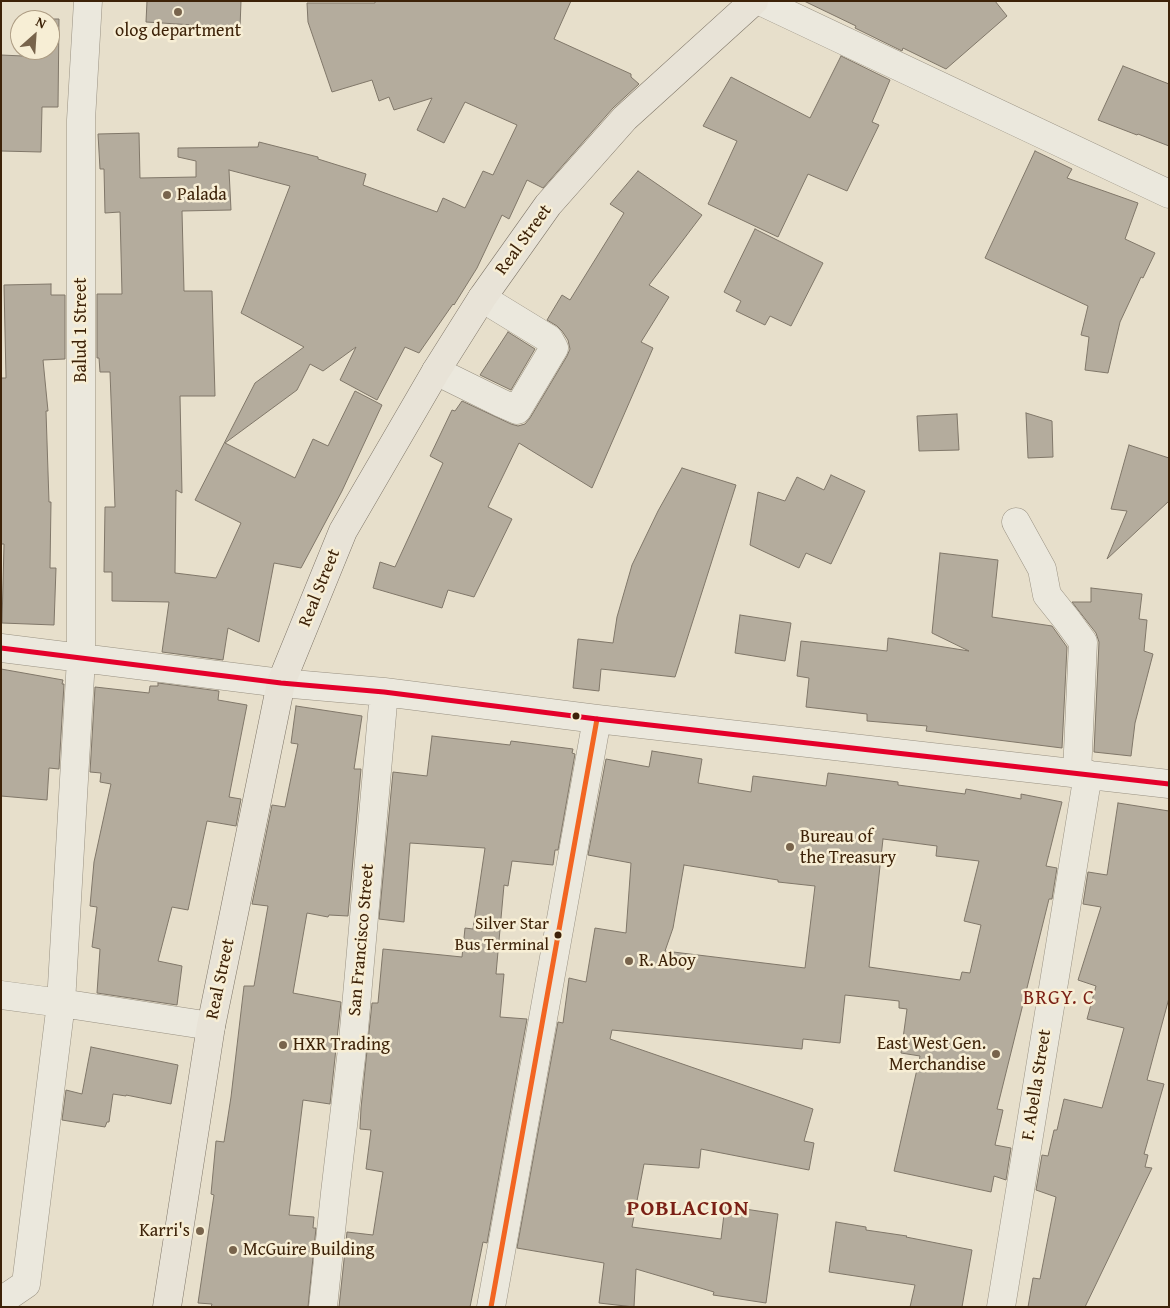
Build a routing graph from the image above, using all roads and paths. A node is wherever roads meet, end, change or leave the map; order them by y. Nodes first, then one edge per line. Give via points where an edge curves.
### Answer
1 (88, 1) edge
2 (754, 1) edge
3 (760, 1) edge
4 (1169, 194) edge
5 (482, 298) junction
6 (436, 371) junction
7 (1016, 522) dead end
8 (1, 648) edge
9 (81, 659) junction
10 (281, 684) junction
11 (384, 692) junction
12 (597, 719) junction
13 (1082, 773) junction
14 (1169, 784) edge
15 (1, 995) edge
16 (61, 1003) junction
17 (211, 1026) junction
18 (1, 1301) edge
19 (167, 1307) edge
20 (323, 1307) edge
21 (491, 1307) edge
22 (1001, 1307) edge

1 - 9 street, Balud 1 Street via 81,120
2 - 5 main road, Real Street via 625,118 548,206
3 - 4 street
5 - 6 main road, Real Street
5 - 6 street via 549,339 554,348 517,410
6 - 10 main road, Real Street via 343,531
7 - 13 street, F. Abella Street via 1042,568 1046,594 1083,642
8 - 9 street
9 - 10 street
9 - 16 street, Balud 1 Street
10 - 11 street
10 - 17 main road, Real Street
11 - 12 street
11 - 20 street, San Francisco Street via 353,1041
12 - 13 street
12 - 21 street
13 - 14 street
13 - 22 street, F. Abella Street
15 - 16 street
16 - 17 street
16 - 18 street, Balud 1 Street via 26,1284
17 - 19 main road, Real Street

